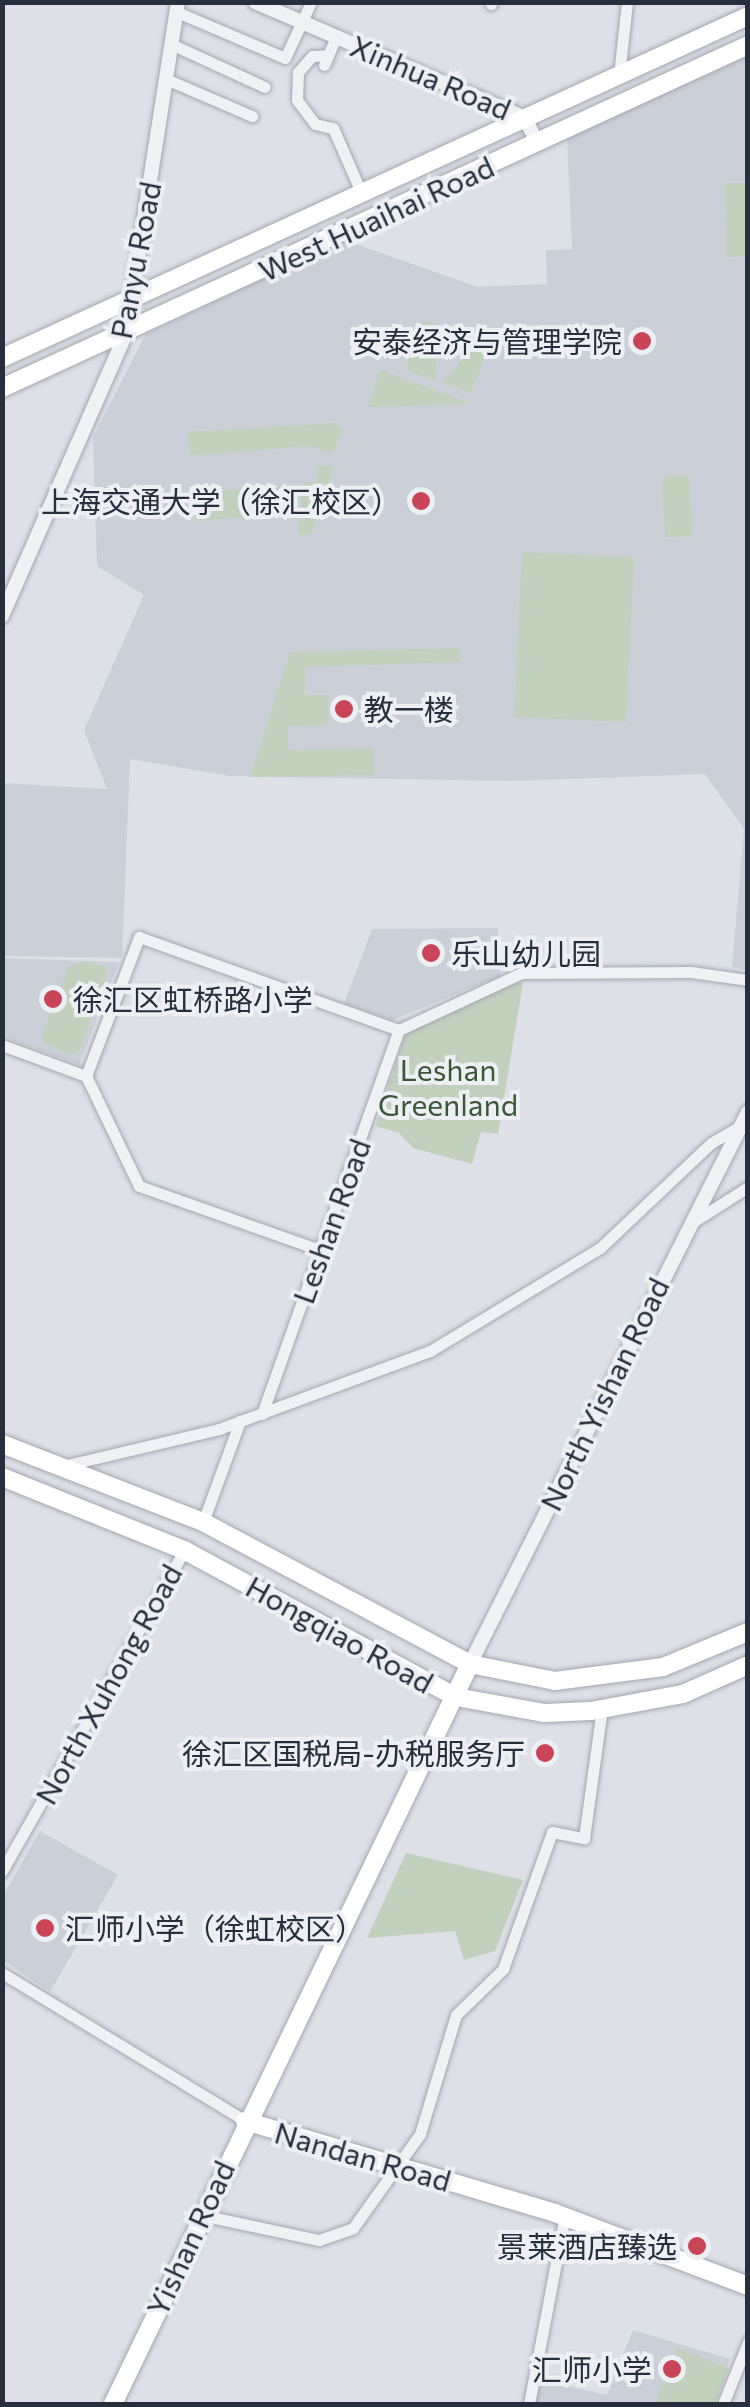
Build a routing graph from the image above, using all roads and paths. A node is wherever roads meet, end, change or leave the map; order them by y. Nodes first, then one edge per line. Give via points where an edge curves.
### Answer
1 (255, 2) edge
2 (311, 2) edge
3 (627, 2) edge
4 (178, 7) edge
5 (748, 16) edge
6 (302, 22) junction
7 (336, 37) junction
8 (172, 44) junction
9 (748, 45) edge
10 (619, 74) junction
11 (166, 78) junction
12 (266, 87) dead end
13 (252, 116) dead end
14 (525, 118) junction
15 (538, 143) junction
16 (362, 192) junction
17 (132, 297) junction
18 (126, 334) junction
19 (2, 358) edge
20 (2, 388) edge
21 (2, 616) edge
22 (748, 980) edge
23 (399, 1030) junction
24 (2, 1045) edge
25 (86, 1076) junction
26 (744, 1119) edge
27 (748, 1187) edge
28 (689, 1224) junction
29 (320, 1250) junction
30 (262, 1414) junction
31 (240, 1421) junction
32 (2, 1444) edge
33 (63, 1466) junction
34 (2, 1477) edge
35 (203, 1522) junction
36 (184, 1550) junction
37 (748, 1632) edge
38 (470, 1664) junction
39 (748, 1665) edge
40 (456, 1697) junction
41 (602, 1709) junction
42 (2, 1871) edge
43 (2, 1973) edge
44 (246, 2121) junction
45 (394, 2164) junction
46 (201, 2215) junction
47 (565, 2216) junction
48 (748, 2286) edge
49 (748, 2342) edge
50 (113, 2404) edge
51 (529, 2404) edge
52 (723, 2404) edge

1 - 6 street, Xinhua Road
2 - 6 street
3 - 10 street
4 - 6 street via 285,58
4 - 8 street, Panyu Road
5 - 10 main road, West Huaihai Road
6 - 7 street, Xinhua Road
7 - 14 street, Xinhua Road
7 - 16 street via 326,60 312,56 298,72 297,100 315,124 334,128
8 - 11 street, Panyu Road
8 - 12 street
9 - 15 main road, West Huaihai Road
10 - 14 main road, West Huaihai Road
11 - 13 street
11 - 17 street, Panyu Road
14 - 15 street, Xinhua Road
14 - 16 main road, West Huaihai Road
15 - 18 main road, West Huaihai Road
16 - 17 main road, West Huaihai Road
17 - 18 street, Panyu Road
17 - 19 main road, West Huaihai Road
18 - 20 main road, West Huaihai Road
18 - 21 street, Panyu Road
22 - 23 street via 691,972 521,973
23 - 25 street via 139,938
23 - 29 street, Leshan Road
24 - 25 street
25 - 29 street via 139,1186
26 - 28 street, North Yishan Road
26 - 30 street via 600,1248 514,1306 396,1366
27 - 28 street
28 - 38 street, North Yishan Road
29 - 30 street, Leshan Road
30 - 31 street
31 - 33 street
31 - 35 street
32 - 33 main road, Hongqiao Road
33 - 35 main road, Hongqiao Road
34 - 36 main road, Hongqiao Road
35 - 38 main road, Hongqiao Road
36 - 40 main road, Hongqiao Road
36 - 42 street, North Xuhong Road
37 - 38 main road, Hongqiao Road via 664,1666 555,1680
38 - 40 main road, Yishan Road
39 - 41 main road, Hongqiao Road via 683,1694
40 - 41 main road, Hongqiao Road via 544,1713
40 - 44 main road, Yishan Road
41 - 45 street via 584,1838 552,1832 503,1969 462,2007 425,2124
43 - 44 street, Nandan Road
44 - 45 main road, Nandan Road
44 - 46 main road, Yishan Road
45 - 46 street via 352,2228 332,2240
45 - 47 main road, Nandan Road
46 - 50 main road, Yishan Road
47 - 48 main road, Nandan Road
47 - 51 street
49 - 52 street

